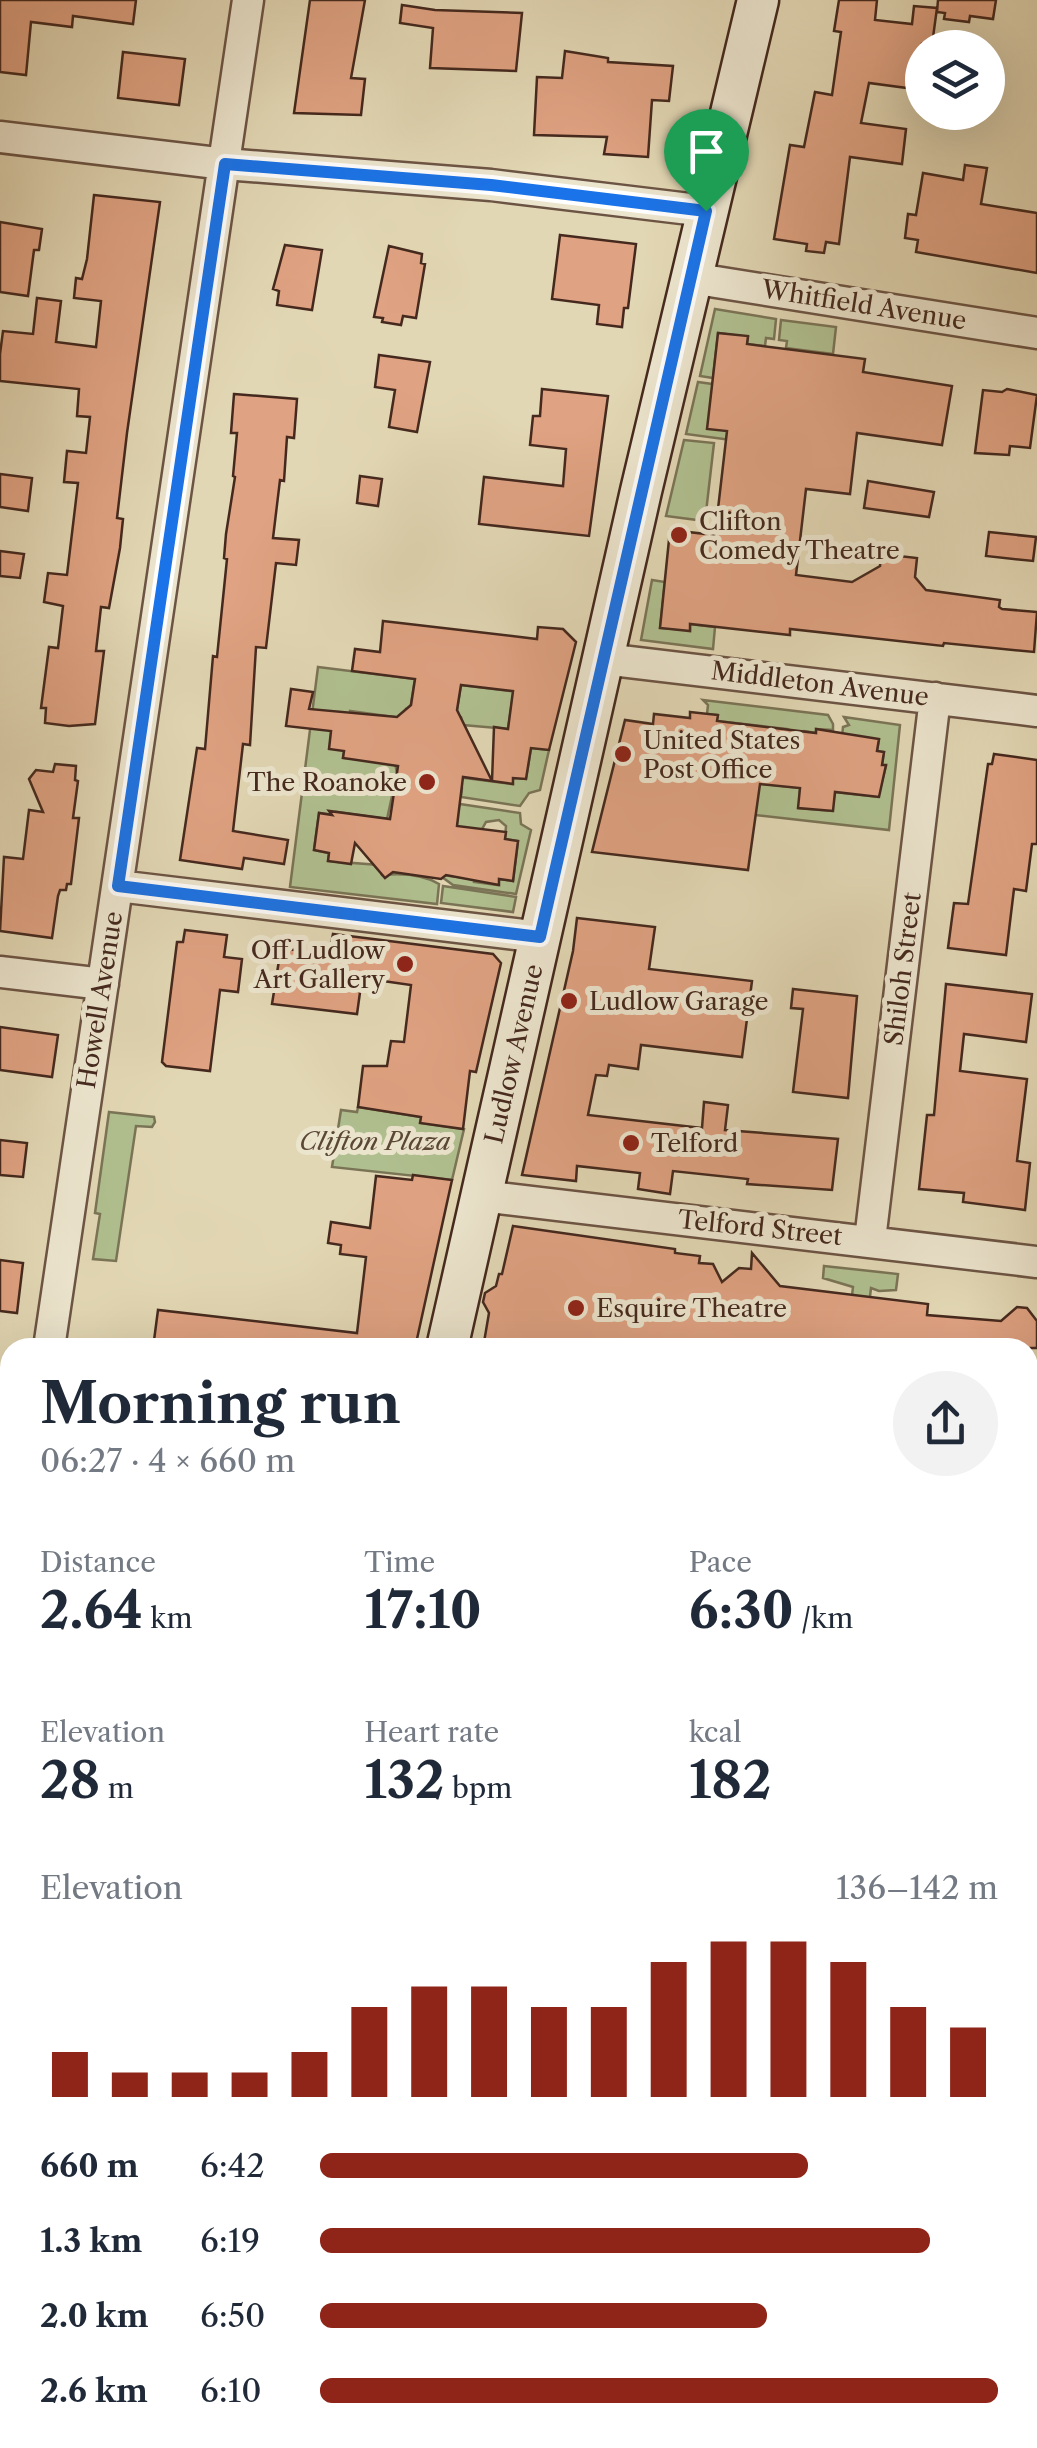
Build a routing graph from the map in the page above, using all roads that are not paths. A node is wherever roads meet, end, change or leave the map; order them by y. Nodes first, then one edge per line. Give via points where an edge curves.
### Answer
1 (248, 0) edge
2 (758, 0) edge
3 (0, 138) edge
4 (225, 164) junction
5 (706, 211) junction
6 (691, 278) junction
7 (1037, 333) edge
8 (604, 659) junction
9 (936, 698) junction
10 (1037, 711) edge
11 (118, 886) junction
12 (540, 937) junction
13 (0, 972) edge
14 (103, 984) junction
15 (482, 1196) junction
16 (870, 1240) junction
17 (1037, 1262) edge
18 (50, 1338) edge
19 (449, 1338) edge

1 - 4 street, Howell Avenue
2 - 5 main road, Ludlow Avenue
3 - 4 street
4 - 5 street
4 - 11 street, Howell Avenue
5 - 6 main road, Ludlow Avenue
6 - 7 street, Whitfield Avenue
6 - 8 main road, Ludlow Avenue
8 - 9 street, Middleton Avenue
8 - 12 main road, Ludlow Avenue
9 - 10 street, Middleton Avenue
9 - 16 street, Shiloh Street
11 - 12 street
11 - 14 street, Howell Avenue
12 - 15 main road, Ludlow Avenue
13 - 14 street
14 - 18 street, Howell Avenue
15 - 16 street, Telford Street
15 - 19 main road, Ludlow Avenue
16 - 17 street, Telford Street

